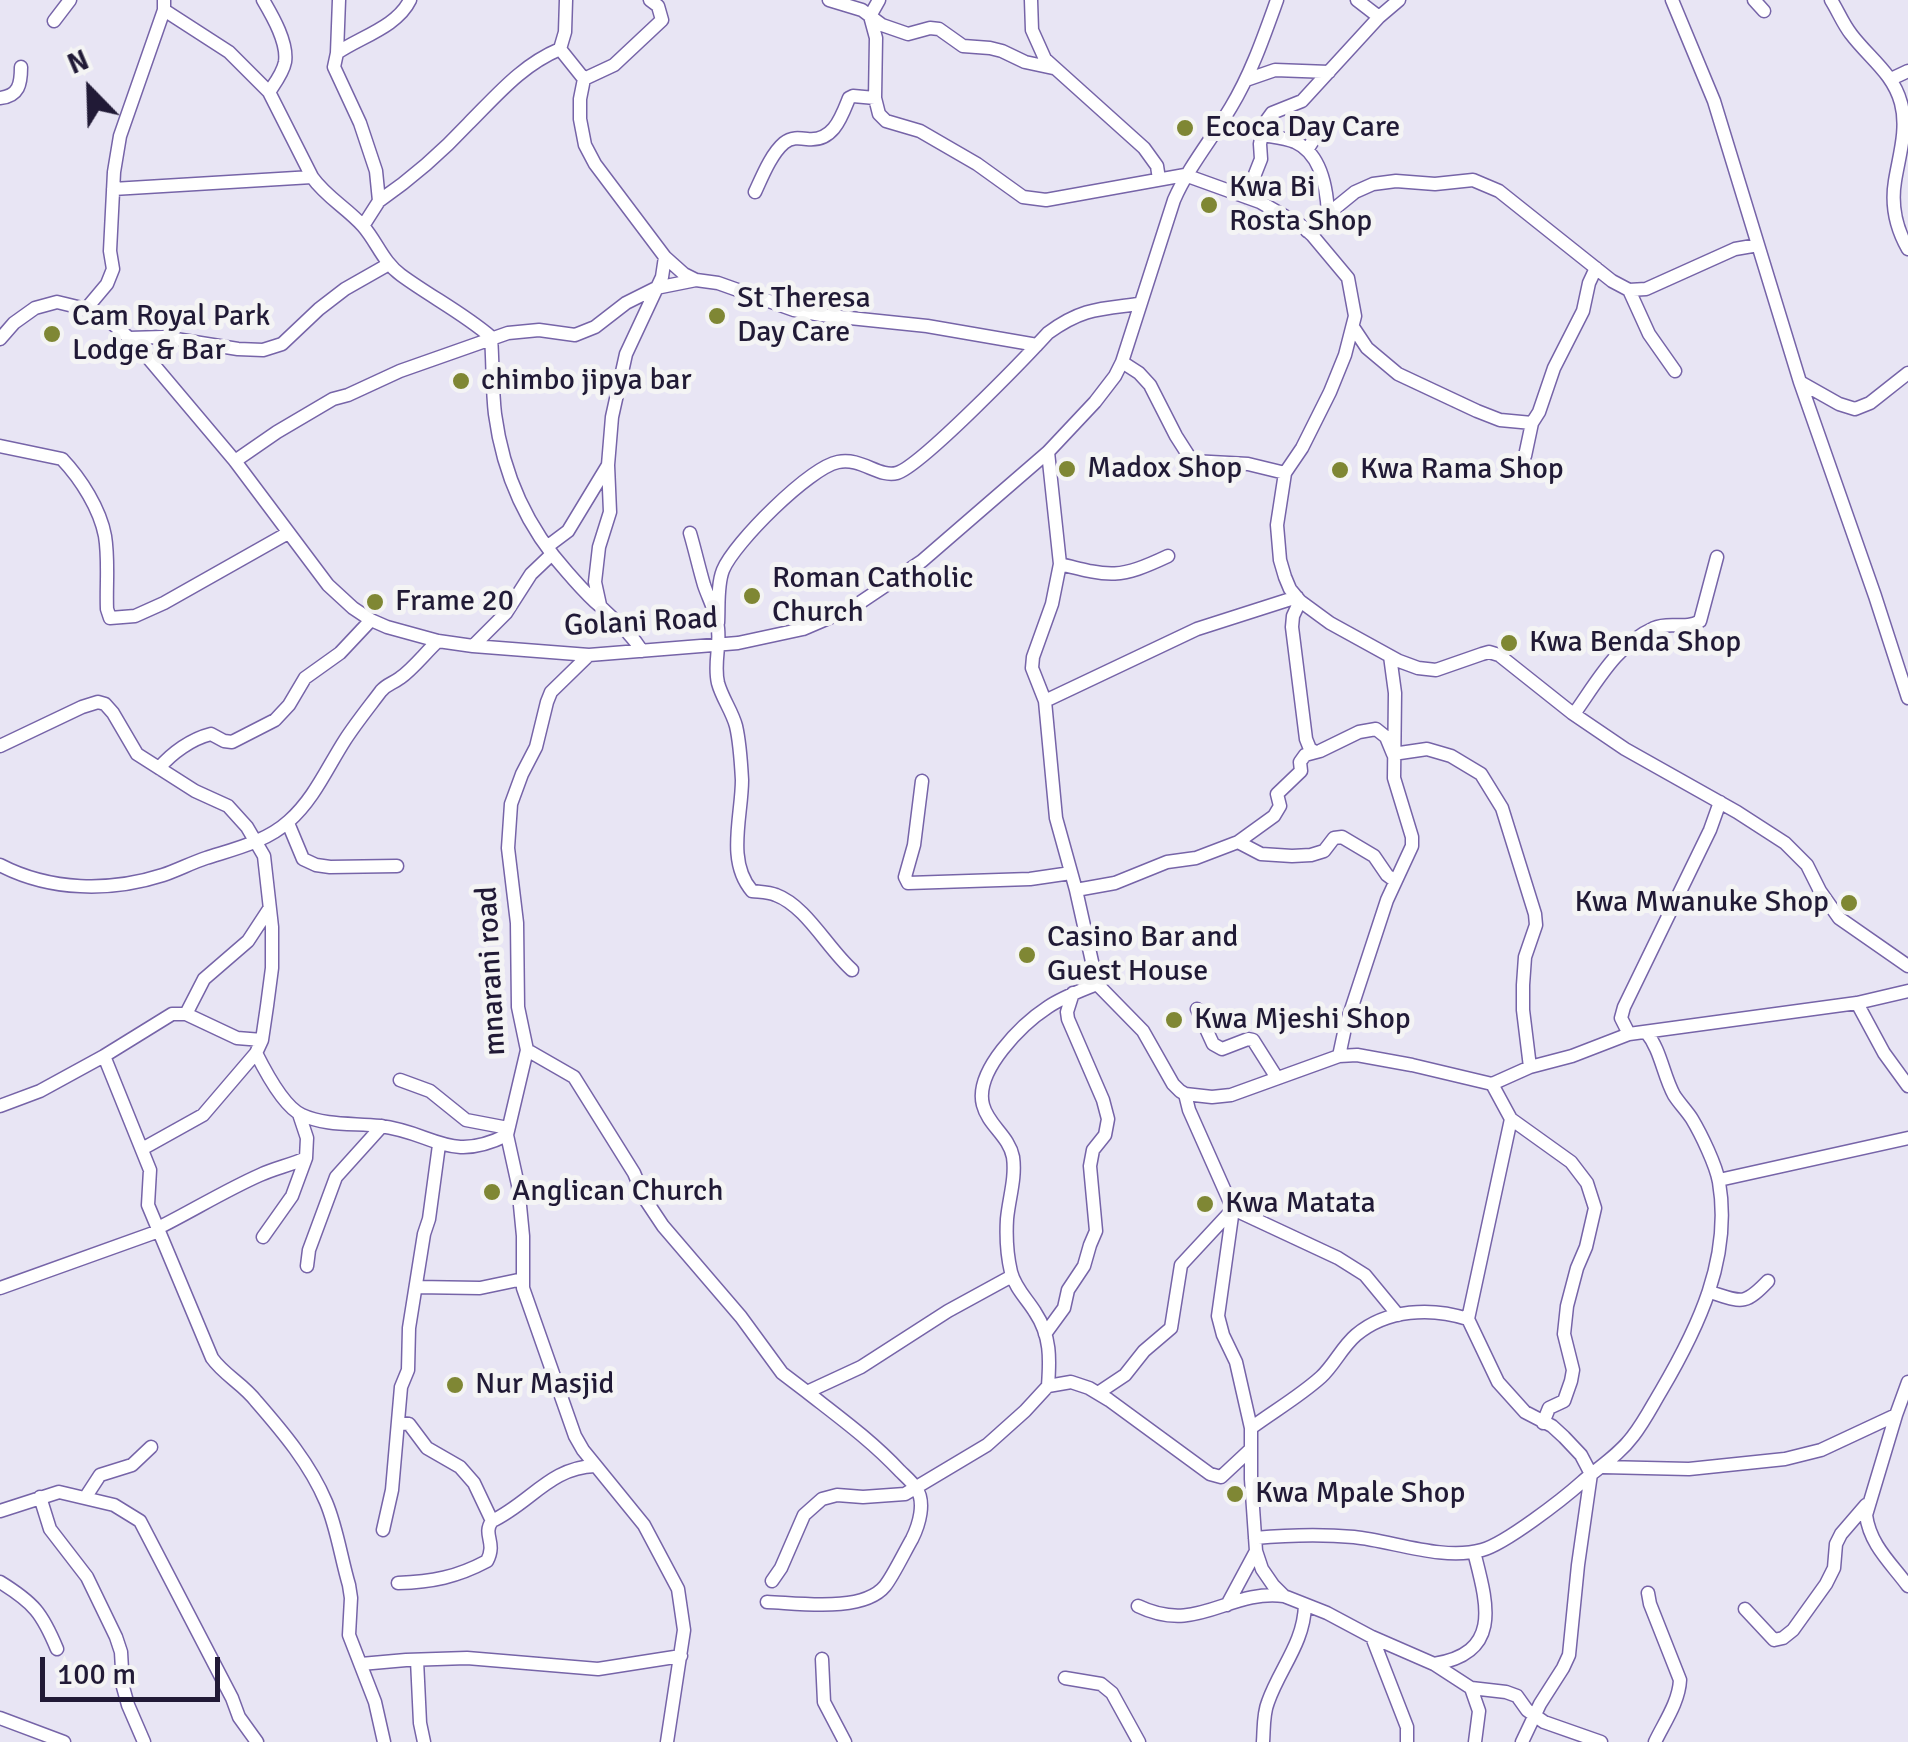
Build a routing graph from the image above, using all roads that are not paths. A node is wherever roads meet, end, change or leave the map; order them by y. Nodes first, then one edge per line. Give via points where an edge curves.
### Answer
1 (70, 0) edge
2 (264, 0) edge
3 (339, 0) edge
4 (410, 0) edge
5 (566, 0) edge
6 (650, 0) edge
7 (829, 0) edge
8 (879, 0) edge
9 (1031, 0) edge
10 (1278, 0) edge
11 (1357, 0) edge
12 (1399, 0) edge
13 (1672, 0) edge
14 (1754, 0) edge
15 (1831, 0) edge
16 (850, 3) edge
17 (164, 5) edge
18 (1764, 11) dead end
19 (870, 16) junction
20 (1379, 17) junction
21 (54, 21) dead end
22 (560, 48) junction
23 (337, 53) junction
24 (21, 67) dead end
25 (1052, 68) junction
26 (1329, 72) junction
27 (1908, 72) edge
28 (584, 79) junction
29 (1246, 80) junction
30 (1891, 80) junction
31 (269, 92) junction
32 (0, 98) edge
33 (876, 98) junction
34 (1321, 128) dead end
35 (1262, 134) junction
36 (1307, 150) junction
37 (1904, 162) edge
38 (1184, 176) junction
39 (312, 178) junction
40 (1160, 179) junction
41 (113, 189) junction
42 (755, 192) dead end
43 (1246, 198) junction
44 (378, 201) junction
45 (1328, 214) junction
46 (363, 226) junction
47 (1308, 230) junction
48 (1758, 245) junction
49 (1908, 248) edge
50 (665, 257) junction
51 (389, 264) junction
52 (1596, 268) junction
53 (696, 280) junction
54 (656, 288) junction
55 (1630, 290) junction
56 (1139, 304) junction
57 (86, 309) junction
58 (1354, 327) junction
59 (129, 338) junction
60 (492, 338) junction
61 (0, 339) edge
62 (1037, 345) junction
63 (1122, 362) junction
64 (1675, 371) dead end
65 (1908, 372) edge
66 (1800, 382) junction
67 (1532, 424) junction
68 (0, 446) edge
69 (1048, 452) junction
70 (1525, 456) dead end
71 (235, 461) junction
72 (608, 466) junction
73 (1285, 473) junction
74 (288, 533) junction
75 (690, 533) dead end
76 (550, 550) junction
77 (1168, 556) dead end
78 (1717, 557) dead end
79 (1060, 564) junction
80 (1298, 599) junction
81 (600, 607) junction
82 (371, 620) junction
83 (718, 623) junction
84 (438, 641) junction
85 (719, 645) junction
86 (473, 646) junction
87 (642, 651) junction
88 (590, 655) junction
89 (1390, 656) junction
90 (1908, 698) edge
91 (1045, 701) junction
92 (1574, 714) junction
93 (0, 746) edge
94 (1314, 751) junction
95 (1393, 754) junction
96 (159, 768) junction
97 (922, 781) dead end
98 (1720, 802) junction
99 (288, 823) junction
100 (258, 842) junction
101 (1238, 842) junction
102 (0, 865) edge
103 (396, 866) dead end
104 (1072, 873) junction
105 (1395, 882) junction
106 (1076, 890) junction
107 (269, 909) junction
108 (1908, 966) edge
109 (852, 970) dead end
110 (1097, 984) junction
111 (1908, 992) edge
112 (1073, 993) junction
113 (1857, 1003) junction
114 (1197, 1008) dead end
115 (186, 1014) junction
116 (1646, 1032) junction
117 (1629, 1034) junction
118 (260, 1046) junction
119 (527, 1050) junction
120 (104, 1056) junction
121 (1339, 1056) junction
122 (1530, 1067) junction
123 (1277, 1078) junction
124 (400, 1080) dead end
125 (1492, 1084) junction
126 (1908, 1086) edge
127 (1185, 1094) junction
128 (0, 1106) edge
129 (299, 1114) junction
130 (1512, 1119) junction
131 (382, 1126) junction
132 (508, 1132) junction
133 (1908, 1138) edge
134 (439, 1145) junction
135 (142, 1149) junction
136 (306, 1158) junction
137 (1718, 1180) junction
138 (1232, 1209) junction
139 (158, 1230) junction
140 (263, 1236) dead end
141 (307, 1266) dead end
142 (1012, 1276) junction
143 (522, 1279) junction
144 (1768, 1281) dead end
145 (416, 1287) junction
146 (0, 1288) edge
147 (1710, 1292) junction
148 (1398, 1315) junction
149 (1468, 1318) junction
150 (1045, 1334) junction
151 (1908, 1382) edge
152 (1048, 1386) junction
153 (807, 1392) junction
154 (1098, 1394) junction
155 (1896, 1415) junction
156 (398, 1423) junction
157 (1543, 1423) junction
158 (1251, 1428) junction
159 (151, 1447) dead end
160 (1251, 1449) junction
161 (595, 1466) junction
162 (1597, 1470) junction
163 (1221, 1477) junction
164 (1250, 1479) junction
165 (916, 1487) junction
166 (40, 1497) junction
167 (85, 1498) junction
168 (1870, 1501) junction
169 (0, 1511) edge
170 (492, 1521) junction
171 (384, 1530) dead end
172 (1255, 1545) junction
173 (1474, 1552) junction
174 (0, 1582) edge
175 (772, 1582) dead end
176 (398, 1583) dead end
177 (1908, 1586) edge
178 (1648, 1593) dead end
179 (1284, 1596) junction
180 (767, 1602) dead end
181 (1228, 1605) junction
182 (1304, 1605) junction
183 (1138, 1606) dead end
184 (1745, 1609) dead end
185 (1372, 1637) junction
186 (57, 1649) dead end
187 (681, 1656) junction
188 (822, 1659) dead end
189 (417, 1660) junction
190 (361, 1664) junction
191 (1434, 1664) junction
192 (1065, 1678) dead end
193 (1471, 1688) junction
194 (1536, 1716) junction
195 (0, 1718) edge
196 (64, 1742) edge
197 (144, 1742) edge
198 (257, 1742) edge
199 (384, 1742) edge
200 (424, 1742) edge
201 (668, 1742) edge
202 (845, 1742) edge
203 (1138, 1742) edge
204 (1264, 1742) edge
205 (1407, 1742) edge
206 (1475, 1742) edge
207 (1522, 1742) edge
208 (1601, 1742) edge
209 (1655, 1742) edge

1 - 21 street
2 - 31 street via 286,54
3 - 23 street
4 - 23 street via 394,19
5 - 22 street
6 - 28 street via 662,20 614,65
7 - 16 street
8 - 19 street
9 - 25 street via 1032,30
10 - 29 street, Golani Road
11 - 20 street
12 - 20 street
13 - 48 street via 1714,101
14 - 18 street
15 - 30 street
16 - 19 street
17 - 31 street via 230,52
17 - 41 street via 120,136
19 - 25 street via 908,34 939,29 963,46
19 - 33 street
20 - 26 street
22 - 28 street
22 - 44 street via 522,69 446,146
23 - 44 street via 334,68 371,155
24 - 32 street via 18,91
25 - 40 street via 1144,148
26 - 29 street via 1275,70
26 - 35 street via 1302,101 1272,113
27 - 30 street
28 - 50 street via 585,145
29 - 38 street, Golani Road
30 - 37 street via 1902,105
31 - 39 street
33 - 40 street via 886,121 920,131 1023,197 1046,200
33 - 42 street via 849,98 822,138 784,143
34 - 36 street
35 - 36 street
35 - 43 street via 1261,159
36 - 45 street via 1323,178
37 - 49 street via 1895,180 1895,218
38 - 40 street
38 - 43 street
38 - 56 street, Golani Road
39 - 41 street
39 - 46 street
41 - 57 street via 113,269
43 - 47 street
44 - 46 street
45 - 47 street
45 - 52 street via 1373,184 1473,180 1500,191
46 - 51 street
47 - 58 street via 1348,278
48 - 55 street
48 - 66 street
50 - 53 street
50 - 54 street
51 - 59 street via 345,289 282,344 262,350
51 - 60 street
52 - 55 street
52 - 67 street
53 - 54 street
53 - 62 street via 794,310
54 - 60 street via 575,335 522,330
54 - 72 street via 626,354
55 - 64 street
56 - 62 street via 1076,315
56 - 63 street, Golani Road
57 - 59 street, Golani Road
57 - 61 street via 58,302 35,308
58 - 67 street via 1398,374 1500,420
58 - 73 street via 1330,392
59 - 71 street, Golani Road
60 - 71 street via 333,399
60 - 76 street via 495,414 508,477
62 - 83 street via 942,438 896,473 836,462 805,478 731,554 720,575
63 - 69 street, Golani Road
63 - 73 street via 1150,385 1192,461
65 - 66 street via 1854,409
66 - 90 street
67 - 70 street
68 - 74 street via 62,459 82,486 105,537 110,618 164,603
69 - 79 street
69 - 85 street, Golani Road via 922,561 852,608 803,629
71 - 74 street, Golani Road
72 - 76 street
72 - 81 street via 610,512 595,582
73 - 80 street via 1278,540 1285,577
74 - 82 street, Golani Road via 328,585
75 - 83 street
76 - 81 street
76 - 86 street
77 - 79 street via 1111,576
78 - 92 street via 1700,621 1654,628 1624,647
79 - 91 street via 1033,657
80 - 89 street
80 - 91 street via 1197,629
80 - 94 street via 1292,628 1306,740
81 - 87 street
82 - 84 street, Golani Road
82 - 96 street via 305,678 275,720 232,742 201,737
83 - 85 street
84 - 86 street, Golani Road
84 - 99 street via 385,686
85 - 87 street, Golani Road
85 - 109 street via 718,681 741,755 737,835 743,880 752,891 790,902
86 - 88 street, Golani Road
87 - 88 street, Golani Road
88 - 119 street, mnarani road via 552,692 511,804 518,1007
89 - 92 street via 1436,670 1490,652
89 - 95 street
91 - 104 street via 1056,818
92 - 98 street
93 - 96 street via 98,702 137,754
94 - 95 street via 1376,730
94 - 101 street via 1277,794 1274,816
95 - 105 street via 1412,842
95 - 122 street via 1428,749 1451,756 1481,774 1502,808 1535,914 1523,985
96 - 100 street via 228,806
97 - 104 street via 908,883
98 - 108 street via 1798,854 1839,918
98 - 117 street via 1624,1008
99 - 100 street
99 - 103 street via 303,859 316,865
100 - 102 street via 120,886 45,881
100 - 107 street
101 - 105 street via 1261,854 1302,856 1324,851 1340,836 1374,856
101 - 106 street
104 - 106 street
105 - 121 street
106 - 110 street
107 - 115 street via 248,941 204,979
107 - 118 street via 272,954
110 - 112 street
110 - 127 street via 1143,1030
111 - 113 street
112 - 142 street via 1030,1021 983,1080 983,1106 1014,1162 1007,1222
112 - 150 street via 1068,1019 1108,1126 1090,1166 1096,1231 1064,1308
113 - 116 street
113 - 126 street
114 - 123 street via 1213,1044 1253,1040
115 - 118 street
115 - 120 street via 172,1014
116 - 117 street
116 - 137 street
117 - 122 street
118 - 129 street
118 - 135 street via 203,1115
119 - 132 street, mnarani road
119 - 153 street via 570,1072 663,1226 775,1364
120 - 128 street
120 - 135 street
121 - 123 street
121 - 125 street
122 - 125 street
123 - 127 street via 1230,1095
124 - 132 street via 430,1091 466,1120
125 - 130 street
127 - 138 street
129 - 131 street
129 - 136 street
130 - 149 street
130 - 157 street via 1571,1162 1594,1208 1564,1322 1572,1381
131 - 134 street
131 - 141 street via 336,1177
132 - 134 street via 490,1144
132 - 143 street, mnarani road via 523,1236
133 - 137 street
134 - 145 street
135 - 139 street via 150,1170 148,1206
136 - 139 street via 238,1185
136 - 140 street via 292,1196
137 - 147 street via 1720,1250
138 - 148 street via 1365,1275
138 - 154 street via 1182,1266 1172,1328
138 - 158 street via 1218,1316
139 - 146 street
139 - 190 street via 212,1358 298,1451 326,1500 349,1585 349,1635
142 - 150 street
142 - 153 street
143 - 145 street via 480,1288
143 - 161 street, mnarani road via 575,1436
144 - 147 street via 1745,1300
145 - 156 street
147 - 162 street via 1682,1356 1633,1437
148 - 149 street via 1422,1311
148 - 158 street via 1356,1334 1314,1384
149 - 157 street via 1498,1382
150 - 152 street
151 - 155 street
152 - 154 street via 1071,1382
152 - 165 street via 987,1445
153 - 165 street
154 - 163 street
155 - 162 street via 1785,1459
155 - 168 street
156 - 170 street via 409,1424 427,1448 460,1467
156 - 171 street
157 - 162 street
158 - 160 street
159 - 167 street via 132,1464 100,1476
160 - 163 street
160 - 164 street
161 - 170 street via 568,1469
161 - 187 street, mnarani road via 644,1525 669,1569 682,1606
162 - 173 street via 1498,1545
162 - 194 street via 1569,1656
163 - 164 street
164 - 172 street
165 - 175 street via 899,1495 822,1499 804,1515
165 - 180 street via 920,1519 914,1536 876,1594 834,1604
166 - 167 street via 59,1492
166 - 169 street
166 - 197 street via 50,1528 110,1622 121,1652 122,1687
167 - 198 street via 114,1504 140,1521
168 - 177 street via 1871,1534
168 - 184 street via 1841,1534 1831,1575 1793,1630 1774,1640
170 - 176 street via 487,1561 461,1575
172 - 173 street via 1280,1536 1357,1537
172 - 179 street via 1262,1569
172 - 181 street
173 - 191 street via 1485,1598 1484,1634 1465,1654
174 - 186 street via 34,1607
178 - 209 street via 1680,1680
179 - 181 street
179 - 182 street
181 - 183 street via 1172,1616
182 - 185 street
182 - 204 street via 1297,1645 1267,1703
185 - 191 street
185 - 205 street
187 - 189 street via 598,1669
187 - 201 street, mnarani road
188 - 202 street via 824,1702
189 - 190 street
189 - 200 street
190 - 199 street
191 - 193 street
192 - 203 street via 1112,1693
193 - 194 street via 1516,1696
193 - 206 street via 1479,1712
194 - 207 street
194 - 208 street
195 - 196 street

